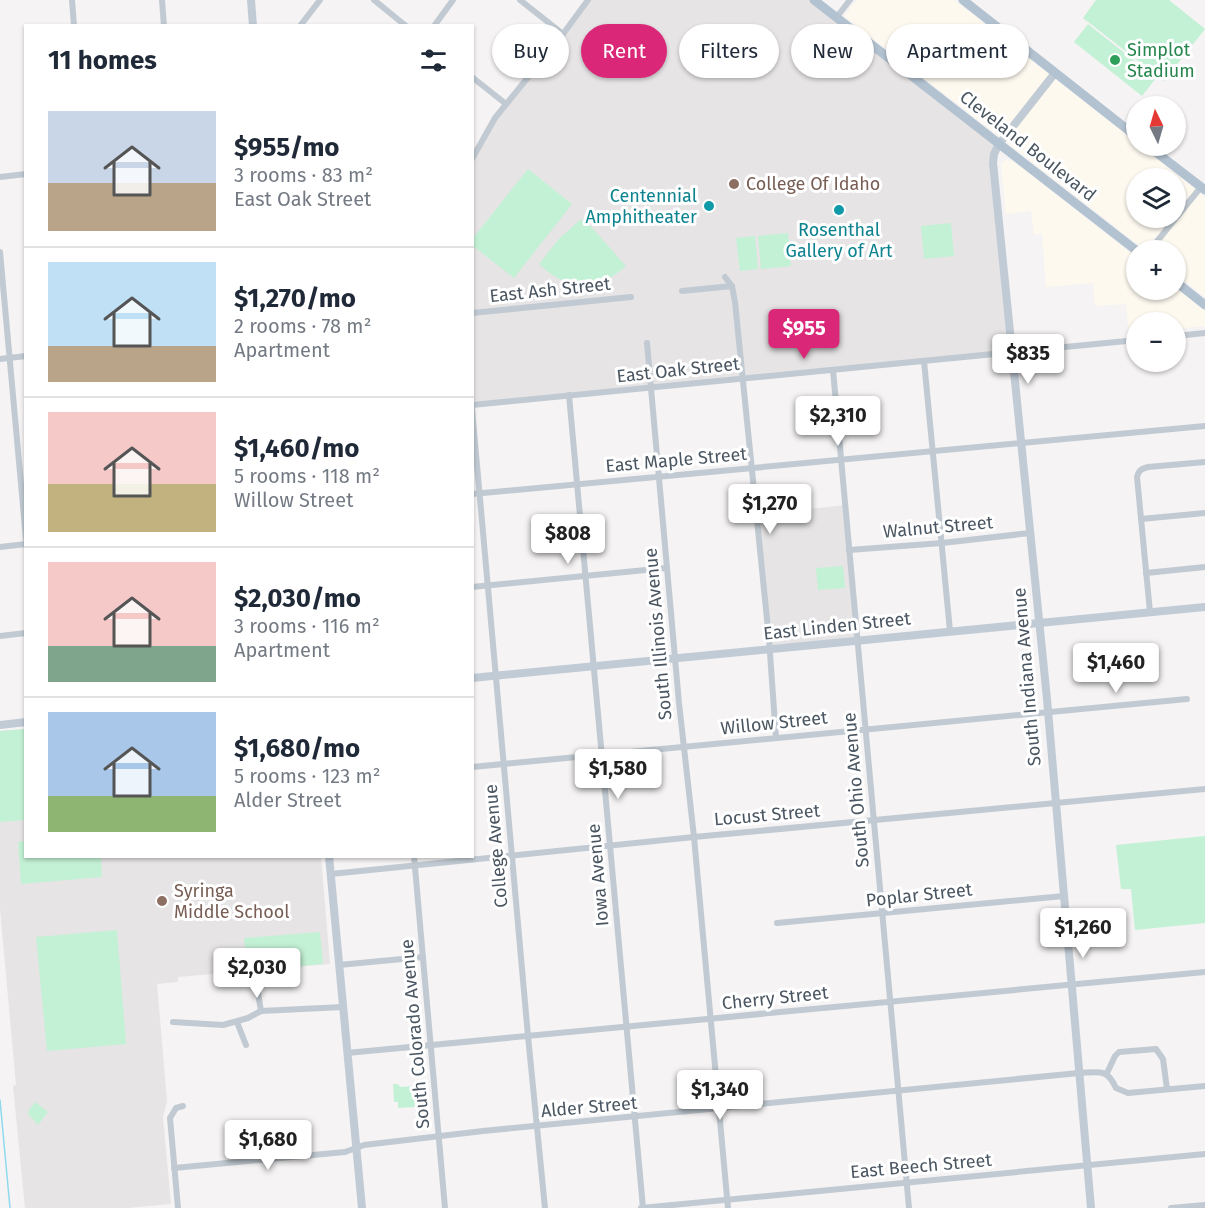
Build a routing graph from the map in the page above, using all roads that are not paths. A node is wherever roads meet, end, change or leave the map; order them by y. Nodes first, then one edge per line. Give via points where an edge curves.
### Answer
1 (72, 0) edge
2 (162, 0) edge
3 (251, 0) edge
4 (320, 0) edge
5 (374, 0) edge
6 (453, 0) edge
7 (520, 0) edge
8 (588, 0) edge
9 (814, 0) edge
10 (850, 0) edge
11 (963, 0) edge
12 (836, 18) junction
13 (74, 24) edge
14 (164, 24) edge
15 (253, 24) edge
16 (302, 24) edge
17 (404, 24) edge
18 (435, 24) edge
19 (550, 24) edge
20 (569, 26) edge
21 (1055, 73) junction
22 (527, 78) edge
23 (474, 79) edge
24 (506, 104) junction
25 (1126, 128) edge
26 (999, 144) junction
27 (474, 155) edge
28 (1161, 156) edge
29 (24, 174) edge
30 (0, 177) edge
31 (1203, 188) edge
32 (1159, 240) edge
33 (1126, 242) edge
34 (0, 252) edge
35 (725, 277) dead end
36 (732, 286) junction
37 (1186, 290) edge
38 (682, 291) dead end
39 (630, 297) dead end
40 (1205, 305) edge
41 (474, 313) edge
42 (1205, 333) edge
43 (1186, 335) edge
44 (1126, 341) edge
45 (647, 343) dead end
46 (1011, 352) junction
47 (24, 357) edge
48 (9, 358) junction
49 (0, 359) edge
50 (924, 361) junction
51 (833, 370) junction
52 (743, 378) junction
53 (651, 387) junction
54 (569, 395) junction
55 (474, 407) edge
56 (1205, 426) edge
57 (1021, 442) junction
58 (474, 450) edge
59 (932, 450) junction
60 (841, 459) junction
61 (1205, 462) edge
62 (752, 467) junction
63 (658, 477) junction
64 (578, 484) junction
65 (476, 494) edge
66 (1205, 513) edge
67 (24, 518) edge
68 (1141, 519) junction
69 (1030, 533) junction
70 (942, 543) junction
71 (24, 544) edge
72 (0, 547) edge
73 (849, 550) junction
74 (1205, 567) edge
75 (666, 568) junction
76 (1146, 573) junction
77 (586, 575) junction
78 (488, 585) junction
79 (474, 587) edge
80 (1205, 607) edge
81 (1150, 612) junction
82 (1039, 623) junction
83 (950, 631) junction
84 (24, 633) edge
85 (0, 636) edge
86 (857, 641) junction
87 (770, 649) junction
88 (675, 658) junction
89 (594, 666) junction
90 (496, 676) junction
91 (474, 678) edge
92 (1186, 699) dead end
93 (1048, 712) junction
94 (24, 722) edge
95 (0, 725) edge
96 (866, 729) junction
97 (776, 738) junction
98 (684, 747) junction
99 (602, 755) junction
100 (504, 764) junction
101 (474, 768) edge
102 (1205, 789) edge
103 (1056, 803) junction
104 (875, 820) junction
105 (694, 837) junction
106 (610, 845) junction
107 (512, 855) junction
108 (329, 858) edge
109 (414, 858) edge
110 (415, 865) junction
111 (331, 874) junction
112 (1064, 896) junction
113 (883, 914) junction
114 (777, 923) dead end
115 (423, 957) junction
116 (339, 965) junction
117 (1205, 972) edge
118 (1073, 984) junction
119 (258, 993) dead end
120 (890, 1001) junction
121 (343, 1006) junction
122 (261, 1011) junction
123 (711, 1019) junction
124 (173, 1022) dead end
125 (237, 1022) junction
126 (627, 1027) junction
127 (528, 1036) junction
128 (246, 1045) dead end
129 (432, 1045) junction
130 (347, 1053) junction
131 (1079, 1073) junction
132 (1107, 1074) junction
133 (1205, 1086) edge
134 (1167, 1089) junction
135 (898, 1091) junction
136 (183, 1106) dead end
137 (720, 1109) junction
138 (635, 1117) junction
139 (537, 1126) junction
140 (439, 1137) junction
141 (356, 1148) junction
142 (1205, 1154) edge
143 (1087, 1165) junction
144 (174, 1168) junction
145 (907, 1183) junction
146 (727, 1199) junction
147 (1205, 1205) edge
148 (178, 1208) edge
149 (362, 1208) edge
150 (445, 1208) edge
151 (545, 1208) edge
152 (642, 1208) edge
153 (728, 1208) edge
154 (909, 1208) edge
155 (1091, 1208) edge
156 (1171, 1208) edge

1 - 13 street
2 - 14 street
3 - 15 main road
4 - 16 street
5 - 17 street
6 - 18 street
7 - 19 street
8 - 20 street
9 - 12 main road, Cleveland Boulevard
10 - 12 street
11 - 21 main road
12 - 26 main road, Cleveland Boulevard
21 - 25 main road
21 - 26 main road
22 - 24 street
23 - 24 street
24 - 27 street
26 - 33 main road, Cleveland Boulevard
26 - 46 main road, South Indiana Avenue via 993,163
28 - 31 main road
29 - 30 street
31 - 32 street
34 - 48 street
35 - 36 street
36 - 38 street
36 - 52 street
37 - 40 main road
39 - 41 street, East Ash Street
42 - 43 street
44 - 46 street, East Oak Street
45 - 53 street, South Illinois Avenue
46 - 50 street, East Oak Street
46 - 57 main road, South Indiana Avenue
47 - 48 street
48 - 49 street
48 - 67 street
50 - 51 street, East Oak Street
50 - 59 street
51 - 52 street, East Oak Street
51 - 60 street, South Ohio Avenue
52 - 53 street, East Oak Street
52 - 62 street
53 - 54 street, East Oak Street
53 - 63 street, South Illinois Avenue
54 - 55 street, East Oak Street
54 - 64 street, Iowa Avenue
56 - 57 street, East Maple Street
57 - 59 street, East Maple Street
57 - 69 main road, South Indiana Avenue
58 - 65 street, College Avenue
59 - 60 street, East Maple Street
59 - 70 street
60 - 62 street, East Maple Street
60 - 73 street, South Ohio Avenue
61 - 68 street via 1141,469 1137,477
62 - 63 street, East Maple Street
62 - 87 street
63 - 64 street, East Maple Street
63 - 75 street, South Illinois Avenue
64 - 65 street, East Maple Street
64 - 77 street, Iowa Avenue
65 - 78 street, College Avenue
66 - 68 street
68 - 76 street
69 - 70 street, Walnut Street
69 - 82 main road, South Indiana Avenue
70 - 73 street, Walnut Street
70 - 83 street
71 - 72 street
73 - 86 street, South Ohio Avenue
74 - 76 street
75 - 77 street
75 - 88 street, South Illinois Avenue
76 - 81 street
77 - 78 street
77 - 89 street, Iowa Avenue
78 - 79 street
78 - 90 street, College Avenue
80 - 81 main road, East Linden Street
81 - 82 main road, East Linden Street
82 - 83 main road, East Linden Street
82 - 93 main road, South Indiana Avenue
83 - 86 main road, East Linden Street
84 - 85 street
86 - 87 main road, East Linden Street
86 - 96 street, South Ohio Avenue
87 - 88 main road, East Linden Street
87 - 97 street
88 - 89 main road, East Linden Street
88 - 98 street, South Illinois Avenue
89 - 90 main road, East Linden Street
89 - 99 street, Iowa Avenue
90 - 91 main road, East Linden Street
90 - 100 street, College Avenue
92 - 93 street, Willow Street
93 - 96 street, Willow Street
93 - 103 main road, South Indiana Avenue
94 - 95 main road
96 - 97 street, Willow Street
96 - 104 street, South Ohio Avenue
97 - 98 street, Willow Street
98 - 99 street, Willow Street
98 - 105 street, South Illinois Avenue
99 - 100 street, Willow Street
99 - 106 street, Iowa Avenue
100 - 101 street, Willow Street
100 - 107 street, College Avenue
102 - 103 street, Locust Street
103 - 104 street, Locust Street
103 - 112 main road, South Indiana Avenue
104 - 105 street, Locust Street
104 - 113 street, South Ohio Avenue
105 - 106 street, Locust Street
105 - 123 street, South Illinois Avenue
106 - 107 street, Locust Street
106 - 126 street, Iowa Avenue
107 - 110 street, Locust Street
107 - 127 street, College Avenue
108 - 111 main road
109 - 110 street, South Colorado Avenue
110 - 111 street, Locust Street
110 - 115 street, South Colorado Avenue
111 - 116 main road
112 - 113 street, Poplar Street
112 - 118 main road, South Indiana Avenue
113 - 114 street, Poplar Street
113 - 120 street, South Ohio Avenue
115 - 116 street
115 - 129 street, South Colorado Avenue
116 - 121 main road
117 - 118 street, Cherry Street
118 - 120 street, Cherry Street
118 - 131 main road, South Indiana Avenue
119 - 122 street
120 - 123 street, Cherry Street
120 - 135 street, South Ohio Avenue
121 - 122 street
121 - 130 main road
122 - 125 street
123 - 126 street, Cherry Street
123 - 137 street, South Illinois Avenue
124 - 125 street
125 - 128 street
126 - 127 street, Cherry Street
126 - 138 street, Iowa Avenue
127 - 129 street, Cherry Street
127 - 139 street, College Avenue
129 - 130 street, Cherry Street
129 - 140 street, South Colorado Avenue
130 - 141 main road
131 - 132 street, Alder Street
131 - 135 street, Alder Street
131 - 143 main road, South Indiana Avenue
132 - 134 street via 1122,1092
132 - 134 street via 1119,1052 1156,1049 1163,1059
133 - 134 street
135 - 137 street, Alder Street
135 - 145 street, South Ohio Avenue
136 - 144 street via 173,1111 170,1118
137 - 138 street, Alder Street
137 - 146 street, South Illinois Avenue
138 - 139 street, Alder Street
138 - 152 street, Iowa Avenue
139 - 140 street, Alder Street
139 - 151 street, College Avenue
140 - 141 street, Alder Street
140 - 150 street, South Colorado Avenue
141 - 144 street, Alder Street
141 - 149 main road
142 - 143 street, East Beech Street
143 - 145 street, East Beech Street
143 - 155 main road, South Indiana Avenue
144 - 148 street
145 - 146 street, East Beech Street
145 - 154 street, South Ohio Avenue
146 - 152 street, East Beech Street
146 - 153 street, South Illinois Avenue
147 - 156 street

